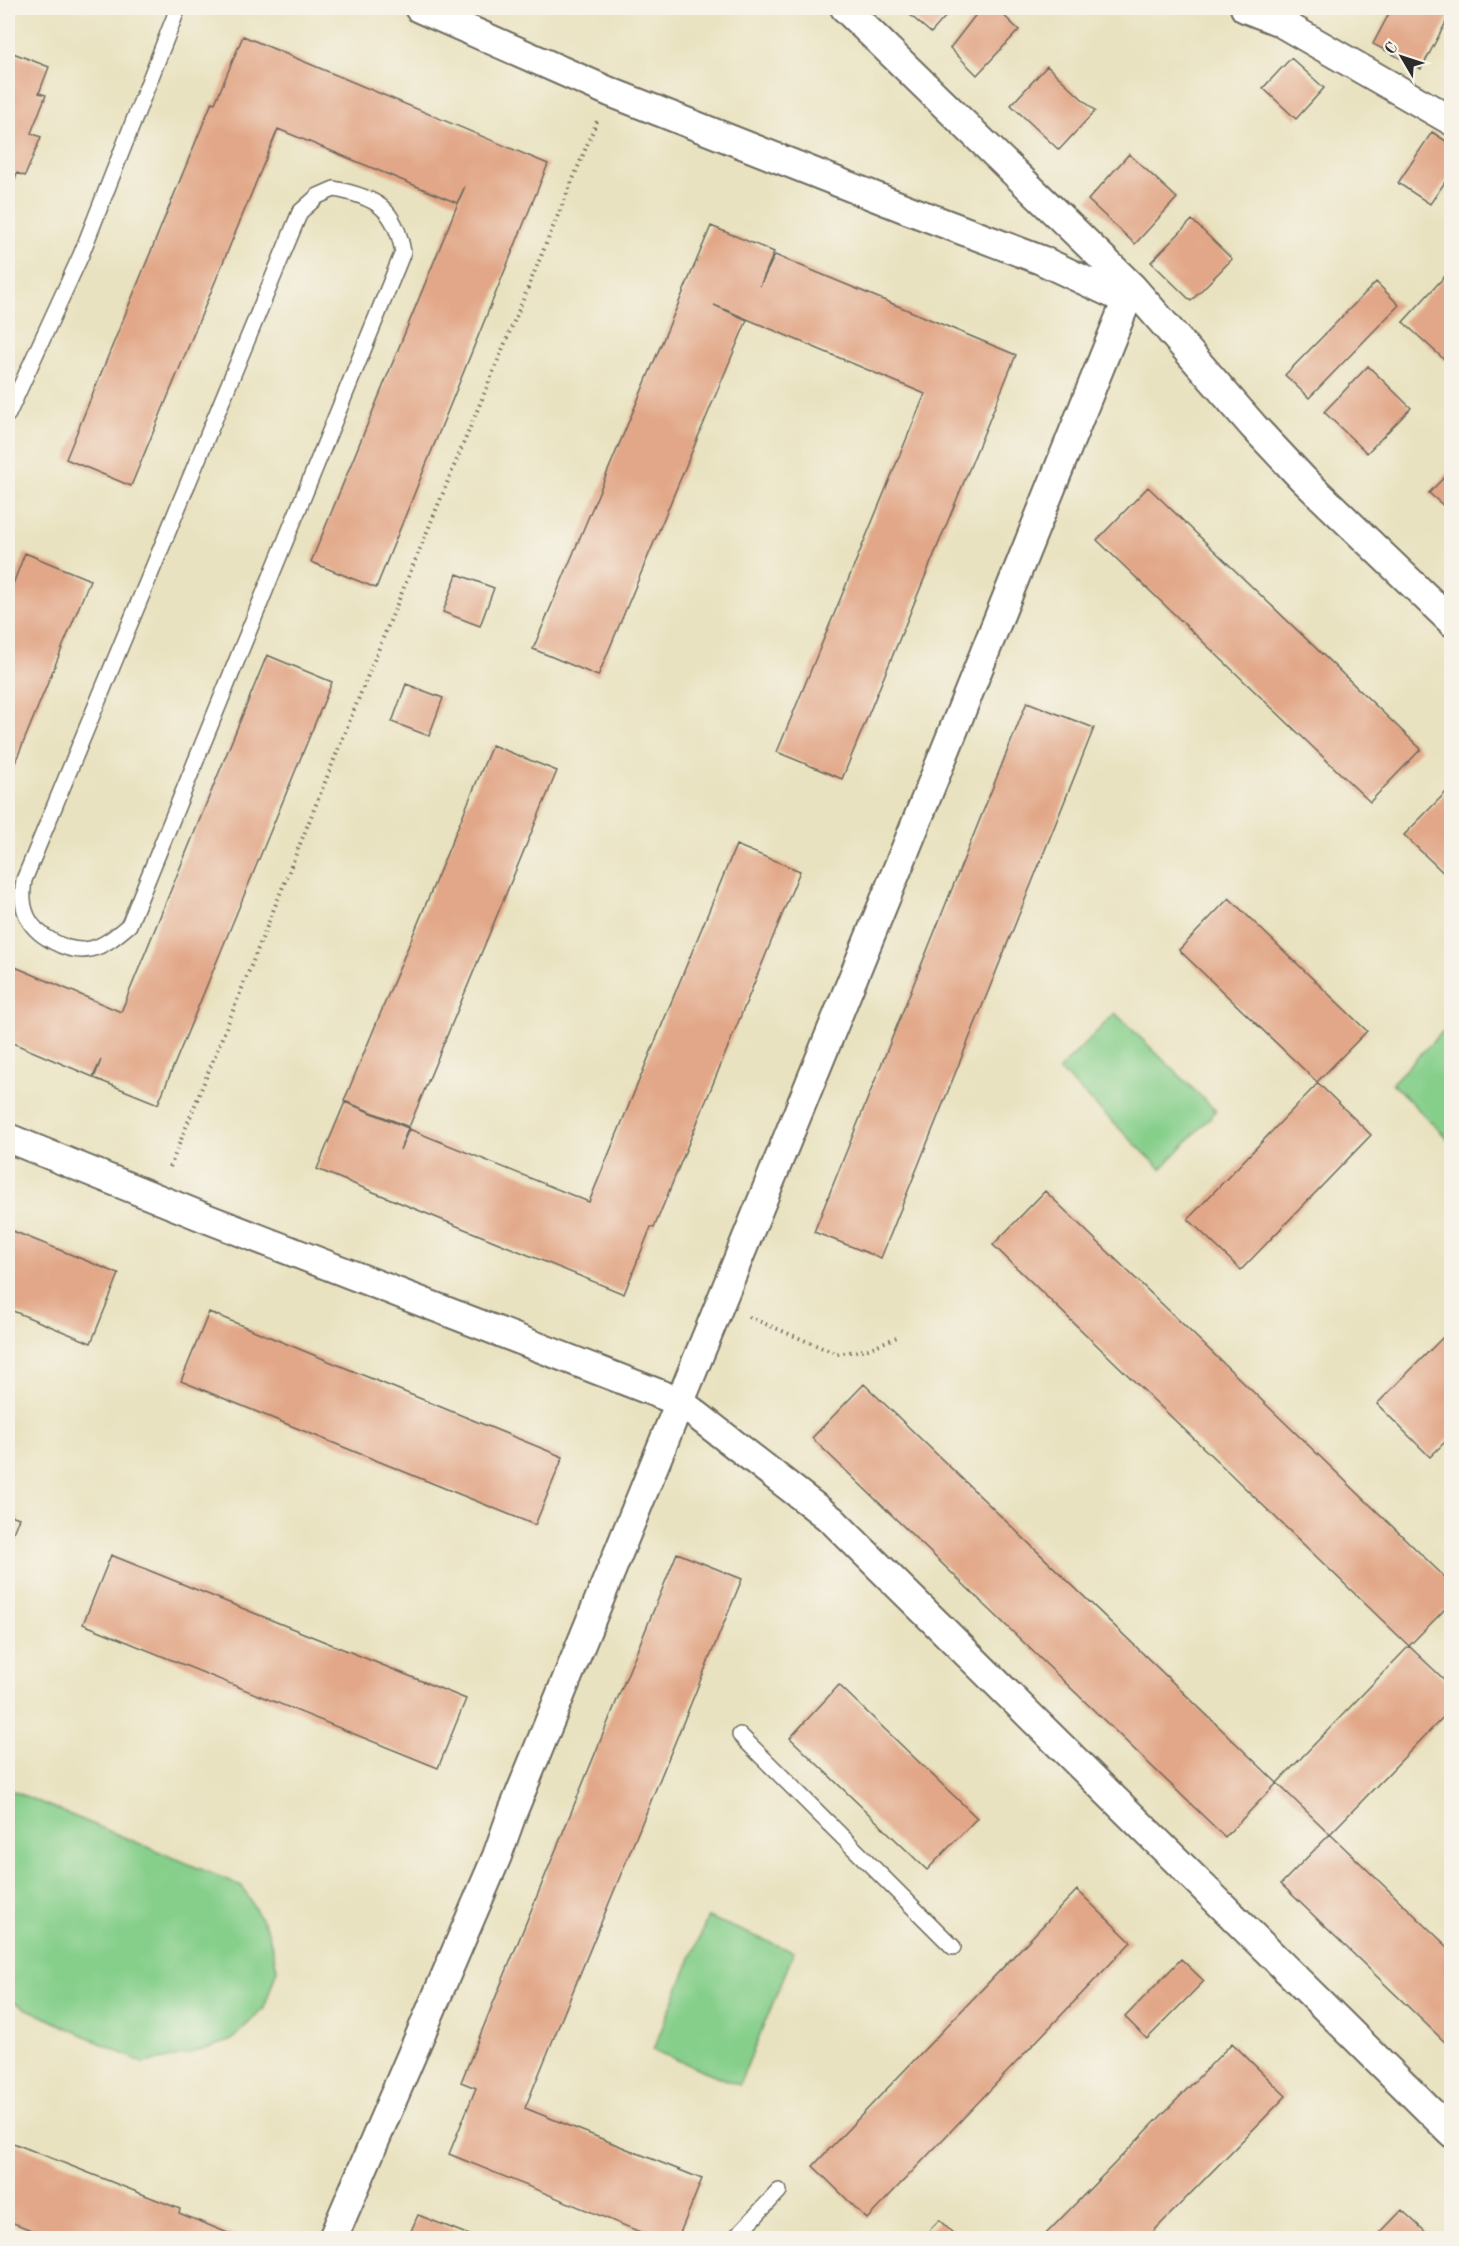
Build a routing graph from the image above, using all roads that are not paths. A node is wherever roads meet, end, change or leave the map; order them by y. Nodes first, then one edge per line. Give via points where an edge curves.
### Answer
1 (178, 8) edge
2 (419, 8) edge
3 (845, 8) edge
4 (1245, 8) edge
5 (1452, 121) edge
6 (1129, 293) junction
7 (8, 414) edge
8 (1452, 622) edge
9 (129, 925) joint
10 (8, 1138) edge
11 (680, 1402) junction
12 (740, 1735) dead end
13 (952, 1947) dead end
14 (1452, 2133) edge
15 (779, 2191) dead end
16 (333, 2238) edge
17 (735, 2238) edge

1 - 7 lane via 81,255
2 - 6 street via 610,92
3 - 6 street
4 - 5 street via 1278,21
6 - 8 street via 1295,471
6 - 11 street
9 - 9 lane via 403,252 399,231 386,210 359,194 334,189 318,196 300,212 24,880 22,897 27,917 39,933 69,949 89,950 112,940
10 - 11 street
11 - 14 street via 832,1520
11 - 16 street via 497,1856
12 - 13 lane
15 - 17 lane

